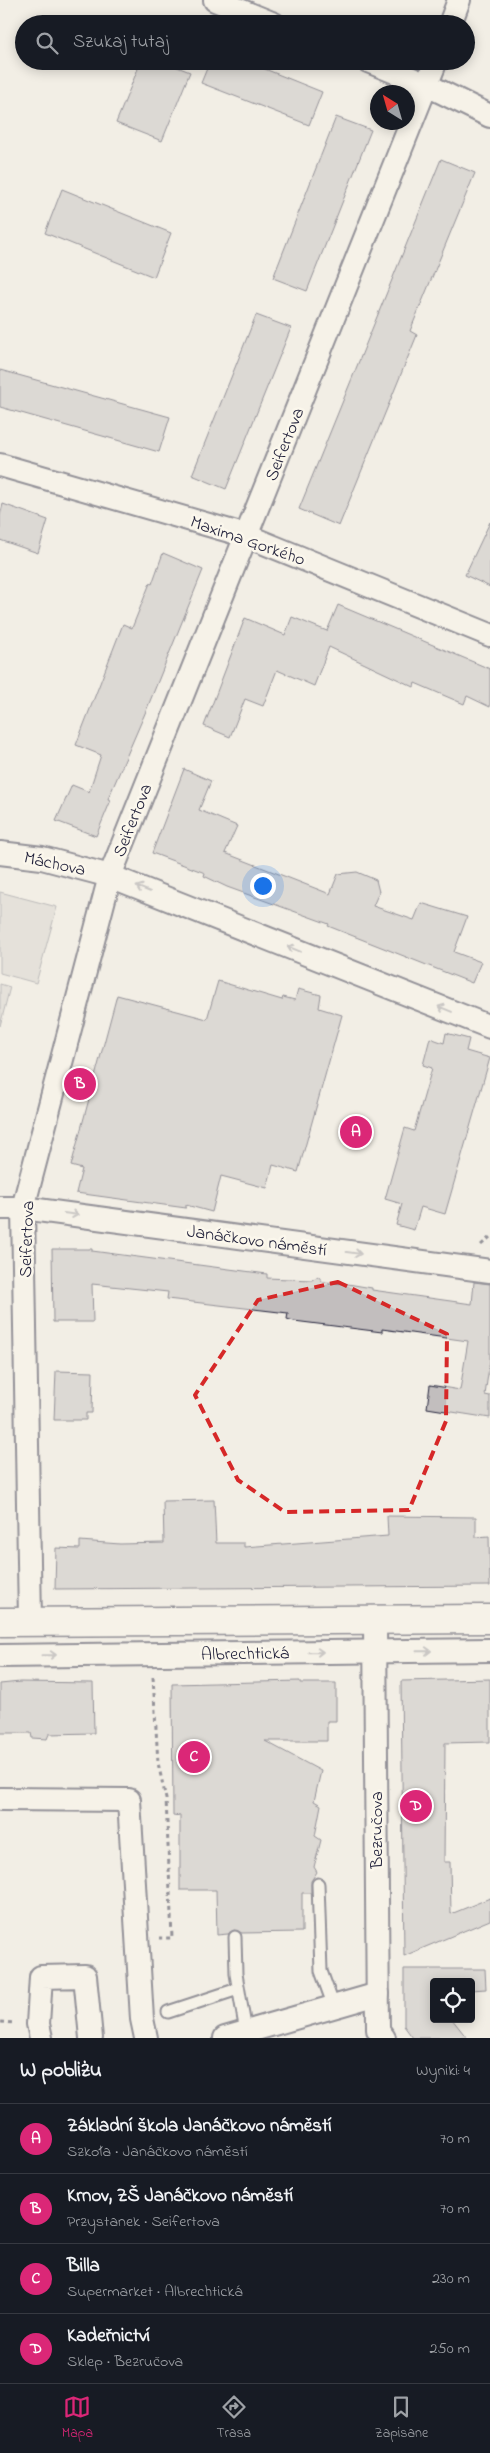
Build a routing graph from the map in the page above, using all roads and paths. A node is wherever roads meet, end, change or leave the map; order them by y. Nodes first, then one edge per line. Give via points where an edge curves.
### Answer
1 (215, 0) edge
2 (459, 0) edge
3 (252, 15) edge
4 (453, 15) edge
5 (390, 70) edge
6 (433, 70) edge
7 (427, 85) junction
8 (490, 116) edge
9 (0, 465) edge
10 (247, 536) junction
11 (490, 635) edge
12 (0, 853) edge
13 (110, 876) junction
14 (490, 1027) edge
15 (0, 1208) edge
16 (23, 1208) junction
17 (490, 1271) edge
18 (490, 1619) edge
19 (375, 1620) junction
20 (30, 1621) junction
21 (0, 1622) edge
22 (490, 1650) edge
23 (375, 1651) junction
24 (0, 1656) edge
25 (153, 1676) dead end
26 (0, 1799) edge
27 (318, 1884) dead end
28 (235, 1937) dead end
29 (137, 1939) junction
30 (238, 1989) junction
31 (378, 1994) junction
32 (334, 2006) junction
33 (168, 2012) dead end
34 (236, 2035) edge
35 (40, 2038) edge
36 (91, 2038) edge
37 (146, 2038) edge
38 (384, 2038) edge

1 - 3 street
2 - 4 street
5 - 7 street
6 - 7 street, Seifertova
7 - 8 street
7 - 10 street, Seifertova
9 - 10 street, Maxima Gorkého
10 - 11 street, Maxima Gorkého
10 - 13 street, Seifertova
12 - 13 street, Máchova via 42,858
14 -> 13 street
13 - 16 street, Seifertova
15 - 16 street, Janáčkovo náměstí
16 -> 17 street, Janáčkovo náměstí
16 - 20 street, Seifertova
18 - 19 main road, Albrechtická
19 - 20 main road, Albrechtická
19 - 23 street, Bezručova
20 - 21 main road, Albrechtická
23 -> 22 street, Albrechtická
24 -> 23 street, Albrechtická
23 - 31 street, Bezručova
25 - 29 path via 158,1764 166,1799 172,1938
26 - 29 street via 129,1800
27 - 32 lane via 321,1971
28 - 30 lane
29 - 37 street
30 - 33 lane
30 - 34 lane
31 - 32 street
31 - 38 street, Bezručova via 378,2030
32 - 34 street
35 - 36 street via 42,1977 85,1976

